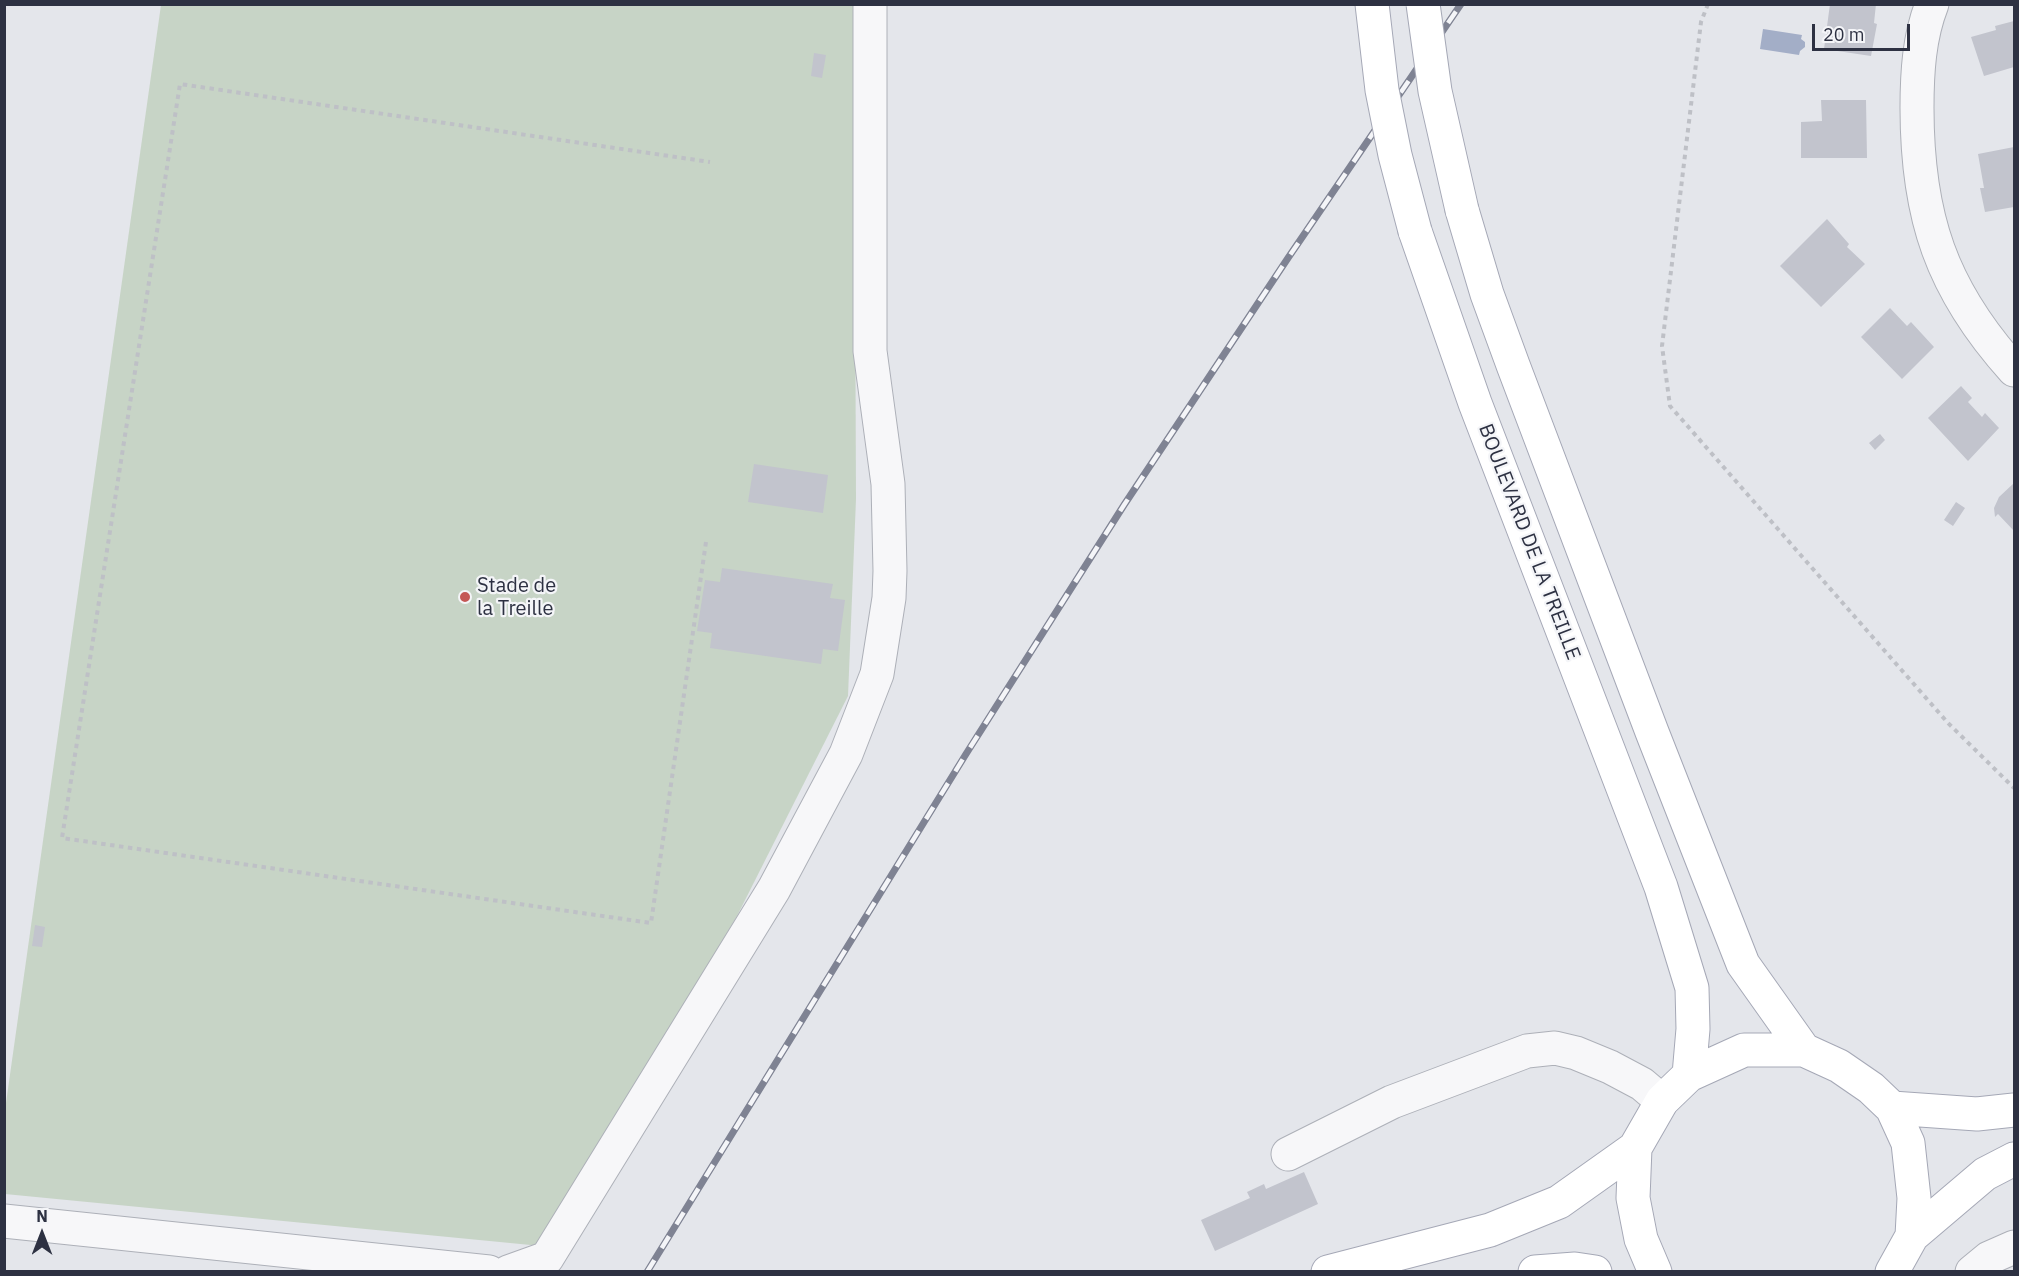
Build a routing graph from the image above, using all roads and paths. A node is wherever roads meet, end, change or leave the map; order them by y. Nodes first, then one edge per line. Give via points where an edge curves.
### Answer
1 (870, 4) edge
2 (1372, 4) edge
3 (1423, 4) edge
4 (1708, 4) edge
5 (1932, 4) edge
6 (710, 162) dead end
7 (2014, 370) edge
8 (706, 542) dead end
9 (2014, 788) edge
10 (1804, 1050) junction
11 (1689, 1075) junction
12 (1662, 1101) junction
13 (1892, 1108) junction
14 (2014, 1110) edge
15 (1635, 1148) junction
16 (1288, 1154) dead end
17 (2014, 1159) edge
18 (4, 1221) edge
19 (1912, 1236) junction
20 (2014, 1247) edge
21 (489, 1272) edge
22 (508, 1272) edge
23 (1328, 1272) edge
24 (1535, 1272) edge
25 (1595, 1272) edge
26 (1655, 1272) edge
27 (1892, 1272) edge
28 (1972, 1272) edge

1 - 22 street via 870,351 888,484 890,571 877,674 846,754 774,889 547,1258
2 - 11 main road, BOULEVARD DE LA TREILLE, bridge via 1382,90 1415,231 1475,403 1679,941 1692,988
3 - 10 main road, bridge via 1435,91 1462,210 1487,294 1738,953
4 - 9 path via 1701,22 1662,346 1670,406 1948,723
5 - 7 street via 1919,50 1917,100 1917,139 1927,212 1952,284
6 - 8 path via 180,84 62,838 651,923
10 - 11 main road via 1744,1050
10 - 13 main road via 1839,1066
11 - 12 main road
12 - 15 main road
12 - 16 street via 1642,1084 1576,1053 1555,1048 1527,1051 1392,1102
13 - 14 main road via 1977,1114
13 - 19 main road via 1908,1143 1914,1198
15 - 23 main road via 1559,1202 1490,1230
15 - 26 main road via 1633,1198 1641,1239
17 - 19 main road via 1985,1174
18 - 21 street
19 - 27 main road
20 - 28 street via 1989,1258
24 - 25 main road

